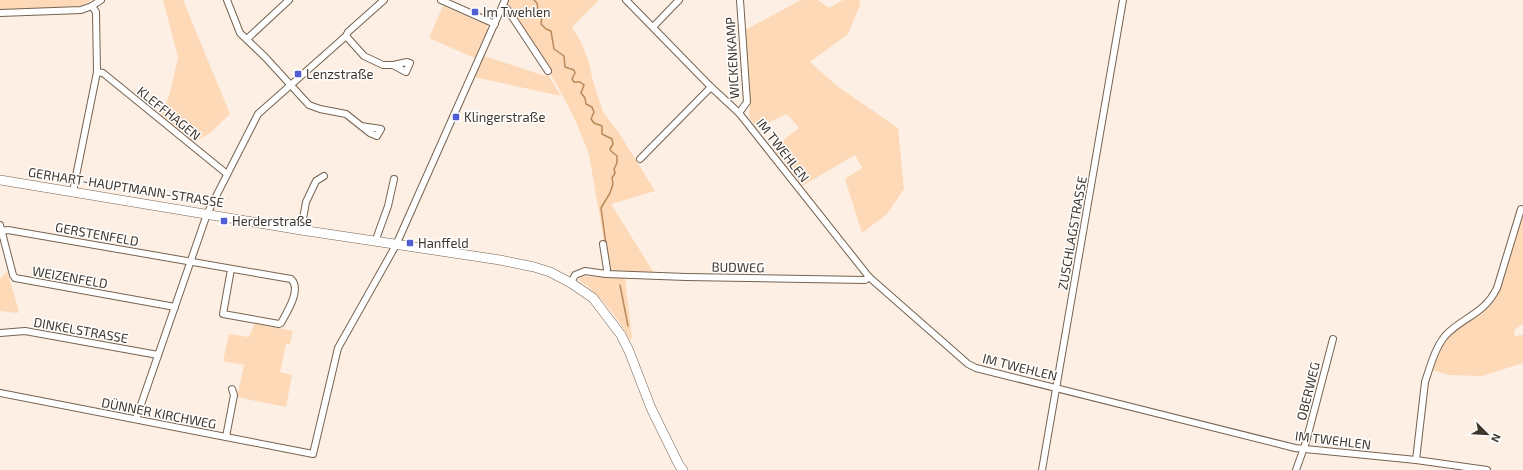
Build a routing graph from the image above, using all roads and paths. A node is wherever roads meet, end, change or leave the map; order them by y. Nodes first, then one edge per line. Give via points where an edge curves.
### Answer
1 (101, 0) edge
2 (226, 0) edge
3 (289, 0) edge
4 (384, 0) edge
5 (441, 0) edge
6 (626, 0) edge
7 (679, 0) edge
8 (740, 0) edge
9 (1123, 0) edge
10 (504, 3) edge
11 (92, 6) junction
12 (0, 12) edge
13 (495, 24) junction
14 (652, 27) junction
15 (346, 36) junction
16 (247, 39) junction
17 (393, 65) dead end
18 (548, 71) dead end
19 (97, 72) junction
20 (291, 85) junction
21 (711, 87) junction
22 (739, 113) junction
23 (361, 126) dead end
24 (640, 159) dead end
25 (227, 174) junction
26 (324, 176) dead end
27 (394, 179) dead end
28 (0, 180) edge
29 (73, 191) junction
30 (1521, 209) dead end
31 (207, 214) junction
32 (1, 229) edge
33 (301, 230) junction
34 (375, 242) junction
35 (603, 244) dead end
36 (396, 245) junction
37 (190, 262) junction
38 (230, 269) junction
39 (606, 274) junction
40 (869, 277) junction
41 (571, 283) junction
42 (175, 307) junction
43 (0, 333) edge
44 (1333, 339) dead end
45 (158, 356) junction
46 (1056, 388) junction
47 (232, 389) dead end
48 (0, 393) edge
49 (136, 419) junction
50 (226, 437) junction
51 (1304, 450) junction
52 (1416, 460) junction
53 (1478, 469) edge
54 (683, 470) edge
55 (1042, 470) edge
56 (1296, 470) edge
57 (1487, 470) edge

1 - 11 street
2 - 16 street via 240,32
3 - 16 street
4 - 15 street
5 - 13 street
6 - 14 street, IM TWEHLEN
7 - 14 street
8 - 22 street, WICKENKAMP via 747,102
9 - 46 street, ZUSCHLAGSTRASSE
10 - 13 street
10 - 18 street
11 - 12 street via 81,10
11 - 19 street via 96,12
13 - 36 street
14 - 21 street, IM TWEHLEN
15 - 17 street via 364,56 383,65
15 - 20 street
16 - 20 street
19 - 25 street, KLEFFHAGEN via 103,73
19 - 29 street
20 - 23 street via 310,104 320,109 346,114
20 - 25 street via 258,114
21 - 22 street, IM TWEHLEN
21 - 24 street
22 - 40 street, IM TWEHLEN
25 - 31 street
26 - 33 street via 316,181 306,202
27 - 34 street via 388,206
28 - 29 street, GERHART-HAUPTMANN-STRASSE
29 - 31 street, GERHART-HAUPTMANN-STRASSE
30 - 52 street via 1492,298 1445,336 1429,369
31 - 33 street, GERHART-HAUPTMANN-STRASSE
31 - 37 street
32 - 37 street, GERSTENFELD
32 - 42 street, WEIZENFELD via 15,278
33 - 34 street, GERHART-HAUPTMANN-STRASSE
34 - 36 street, GERHART-HAUPTMANN-STRASSE
35 - 39 street
36 - 41 street, GERHART-HAUPTMANN-STRASSE via 534,267
36 - 50 street, DÜNNER KIRCHWEG via 338,348 313,454
37 - 38 street, GERSTENFELD
37 - 42 street
38 - 38 street, GERSTENFELD via 291,279 294,282 296,291 282,323 223,314
39 - 40 street, BUDWEG via 865,280
39 - 41 street, BUDWEG via 584,271 576,275
40 - 46 street, IM TWEHLEN via 968,364
41 - 54 street, GERHART-HAUPTMANN-STRASSE via 593,298 621,335 651,408
42 - 45 street
43 - 45 street, DINKELSTRASSE via 25,331
44 - 51 street, OBERWEG
45 - 49 street
46 - 51 street, IM TWEHLEN
46 - 55 street, ZUSCHLAGSTRASSE
47 - 50 street via 234,395
48 - 49 street, DÜNNER KIRCHWEG
49 - 50 street, DÜNNER KIRCHWEG
51 - 52 street, IM TWEHLEN
51 - 56 street, OBERWEG
52 - 53 street, IM TWEHLEN
53 - 57 street, IM TWEHLEN

